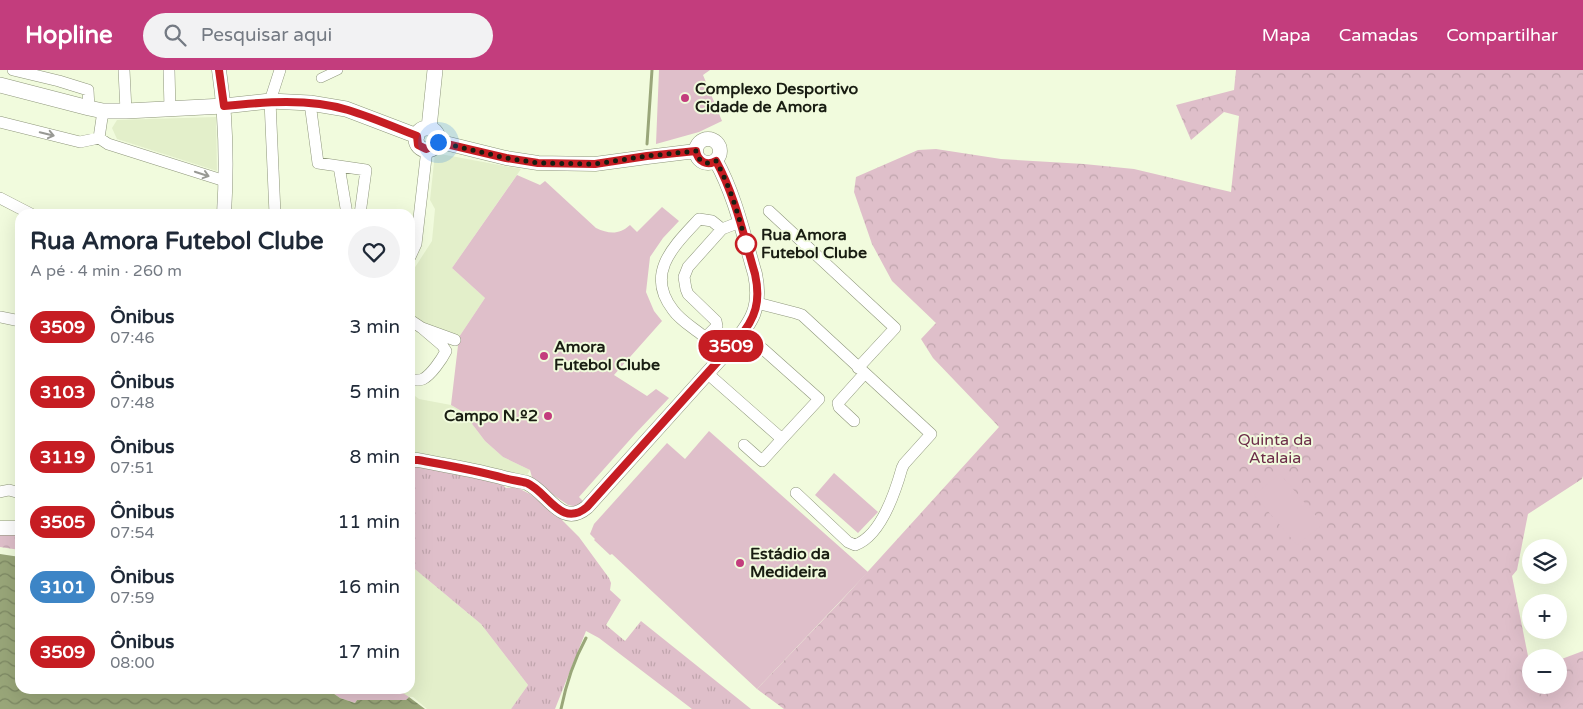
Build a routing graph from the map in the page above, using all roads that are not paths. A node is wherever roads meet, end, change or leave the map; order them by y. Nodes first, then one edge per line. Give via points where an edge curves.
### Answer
1 (13, 70) edge
2 (124, 70) edge
3 (170, 70) edge
4 (219, 70) edge
5 (280, 70) edge
6 (338, 70) edge
7 (435, 70) edge
8 (321, 78) dead end
9 (0, 85) edge
10 (270, 102) junction
11 (310, 103) junction
12 (224, 106) junction
13 (170, 109) junction
14 (96, 110) junction
15 (126, 111) junction
16 (0, 122) edge
17 (423, 132) junction
18 (99, 138) junction
19 (432, 145) junction
20 (696, 151) junction
21 (716, 161) junction
22 (339, 166) junction
23 (225, 181) junction
24 (0, 198) edge
25 (21, 209) edge
26 (224, 209) edge
27 (275, 209) edge
28 (346, 209) edge
29 (361, 209) edge
30 (769, 211) dead end
31 (740, 222) junction
32 (722, 229) junction
33 (415, 246) edge
34 (757, 303) junction
35 (0, 317) edge
36 (15, 319) edge
37 (415, 323) edge
38 (422, 328) junction
39 (713, 330) junction
40 (455, 340) dead end
41 (731, 346) junction
42 (763, 349) dead end
43 (862, 371) junction
44 (707, 374) junction
45 (415, 381) edge
46 (854, 421) dead end
47 (782, 439) junction
48 (744, 445) dead end
49 (415, 460) edge
50 (0, 492) edge
51 (15, 492) edge
52 (796, 493) dead end
53 (0, 528) edge
54 (15, 528) edge

1 - 14 street via 88,90
2 - 15 street
3 - 13 street
4 - 12 street
5 - 10 street
6 - 8 street
7 - 17 main road
9 - 14 main road
10 - 11 main road
10 - 12 main road
10 - 27 street
11 - 17 main road via 346,109
11 - 22 street via 318,163
12 - 13 main road
12 - 23 street
13 - 15 main road
14 - 15 main road
14 - 18 street
16 -> 18 street via 80,142
17 - 19 main road via 418,145
18 -> 23 street via 108,144
19 - 20 street via 538,163 595,164
19 - 33 street
20 - 21 street via 701,161 709,164
20 - 21 street via 703,140 715,141 721,150
21 - 31 street
22 - 28 street
22 - 29 street via 366,170
23 - 26 street
24 - 25 street
30 - 43 street via 895,328
31 - 32 street
31 - 34 street via 758,287
32 - 39 street via 688,267 684,277 688,294 716,321 717,326
32 - 39 street via 711,220 699,220 672,248 662,275 666,298 677,314 702,335 707,336
34 - 41 street via 752,320
34 - 43 street via 800,314
35 - 36 street
37 - 38 street
38 - 40 street
38 - 45 street via 446,351 442,360 422,380
39 - 41 street
41 - 44 street
42 - 47 street via 818,399
43 - 46 street via 838,403
43 - 52 street via 931,434 902,468 884,516 861,543 848,542
44 - 47 street
44 - 49 street via 581,513 567,514 528,484
47 - 48 street via 762,461
50 - 51 street
53 - 54 street

